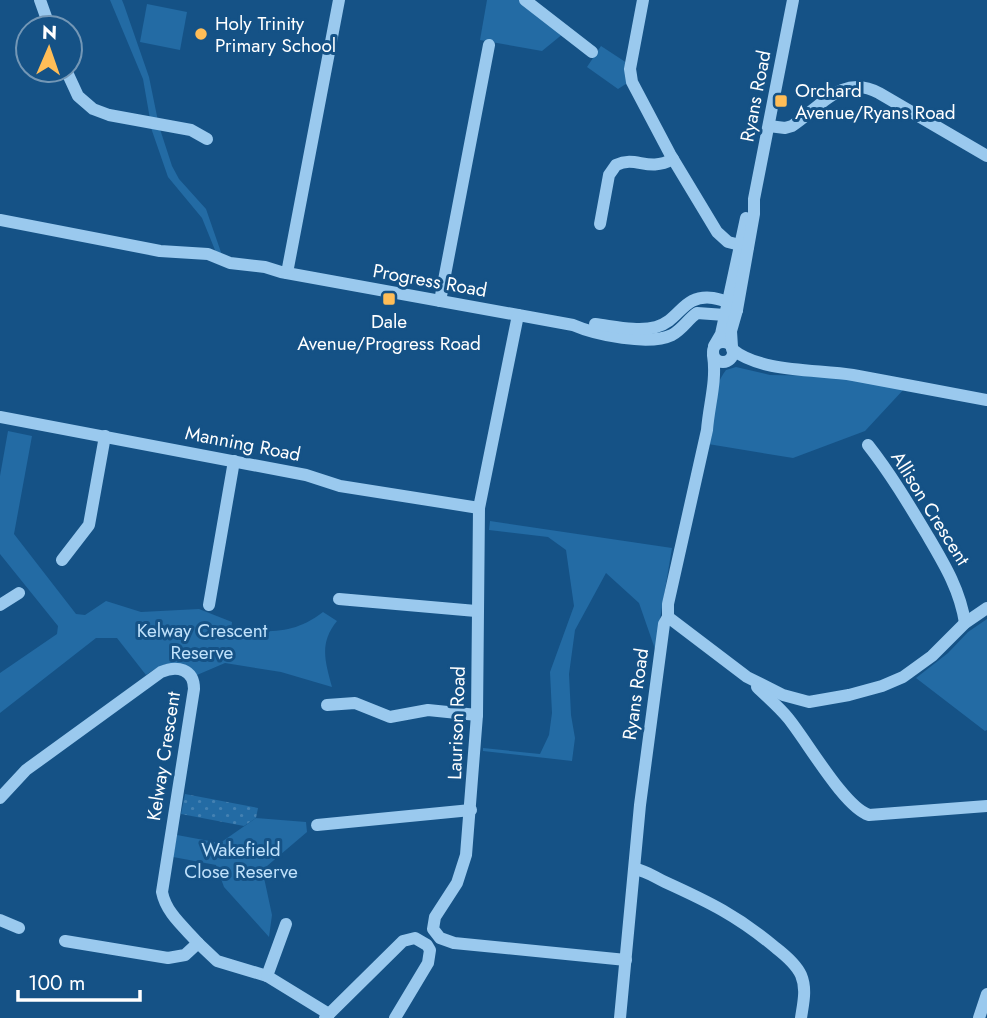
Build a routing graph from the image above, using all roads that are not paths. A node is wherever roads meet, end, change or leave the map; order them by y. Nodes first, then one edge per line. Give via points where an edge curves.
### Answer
1 (339, 0) edge
2 (525, 0) edge
3 (643, 0) edge
4 (793, 0) edge
5 (488, 45) dead end
6 (592, 52) dead end
7 (71, 84) edge
8 (769, 125) junction
9 (207, 139) dead end
10 (987, 156) edge
11 (673, 159) junction
12 (0, 220) edge
13 (600, 224) dead end
14 (744, 246) junction
15 (284, 272) junction
16 (440, 301) junction
17 (730, 309) junction
18 (518, 315) junction
19 (732, 348) junction
20 (714, 351) junction
21 (726, 362) junction
22 (786, 368) junction
23 (715, 380) junction
24 (987, 400) edge
25 (0, 418) edge
26 (105, 436) junction
27 (868, 445) dead end
28 (234, 461) junction
29 (479, 508) junction
30 (62, 561) dead end
31 (19, 593) dead end
32 (340, 599) dead end
33 (209, 605) dead end
34 (0, 606) edge
35 (987, 608) edge
36 (476, 611) junction
37 (668, 617) junction
38 (965, 623) junction
39 (747, 677) junction
40 (327, 705) dead end
41 (477, 715) junction
42 (0, 799) edge
43 (987, 806) edge
44 (471, 810) junction
45 (317, 825) dead end
46 (635, 876) junction
47 (0, 920) edge
48 (286, 924) dead end
49 (19, 928) dead end
50 (65, 941) dead end
51 (198, 943) junction
52 (626, 960) junction
53 (267, 976) junction
54 (987, 994) edge
55 (327, 1016) edge
56 (396, 1018) edge
57 (620, 1018) edge
58 (800, 1018) edge
59 (979, 1018) edge

1 - 15 street
2 - 6 street
3 - 11 street via 630,76
4 - 8 street, Ryans Road
5 - 16 street
7 - 9 street via 93,109 191,130
8 - 10 street via 792,126 840,90 860,86
8 - 14 street, Ryans Road
11 - 13 street via 659,165 630,161 616,165 609,175
11 - 14 street via 717,232 728,242
12 - 15 street, Progress Road via 160,251 208,254 234,264
14 - 17 street, Ryans Road
15 - 16 street, Progress Road
16 - 18 street, Progress Road
17 - 18 street, Progress Road via 709,298 696,298 666,323 652,328 573,325
17 - 19 street, Ryans Road
17 - 20 street, Ryans Road
18 - 29 street, Laurison Road
19 - 20 street via 723,342
19 - 21 street via 732,357
19 - 22 street via 747,359
20 - 21 street via 719,362
20 - 23 street, Ryans Road
21 - 22 street
21 - 23 street, Ryans Road
22 - 24 street
23 - 37 street, Ryans Road
25 - 26 street, Manning Road
26 - 28 street, Manning Road
26 - 30 street via 89,525
27 - 38 street, Allison Crescent via 951,577
28 - 29 street, Manning Road via 340,486
28 - 33 street
29 - 36 street, Laurison Road
31 - 34 street
32 - 36 street
35 - 38 street
36 - 41 street, Laurison Road
37 - 39 street
37 - 46 street, Ryans Road via 642,792
38 - 39 street via 911,672 882,687 800,701
39 - 43 street via 787,717 862,813
40 - 41 street via 355,703 390,717 428,710
41 - 44 street, Laurison Road
42 - 51 street, Kelway Crescent via 35,763 161,672 177,668 190,674 194,689 162,891 173,916
44 - 45 street
44 - 52 street, Laurison Road via 463,870 433,923 440,938
46 - 52 street, Ryans Road
46 - 58 street via 657,879 728,912 782,952 803,983
47 - 49 street
48 - 53 street
50 - 51 street via 168,958 185,955
51 - 53 street via 223,964
52 - 57 street, Ryans Road
53 - 55 street
54 - 59 street
55 - 56 street via 403,941 415,938 430,950 428,963

